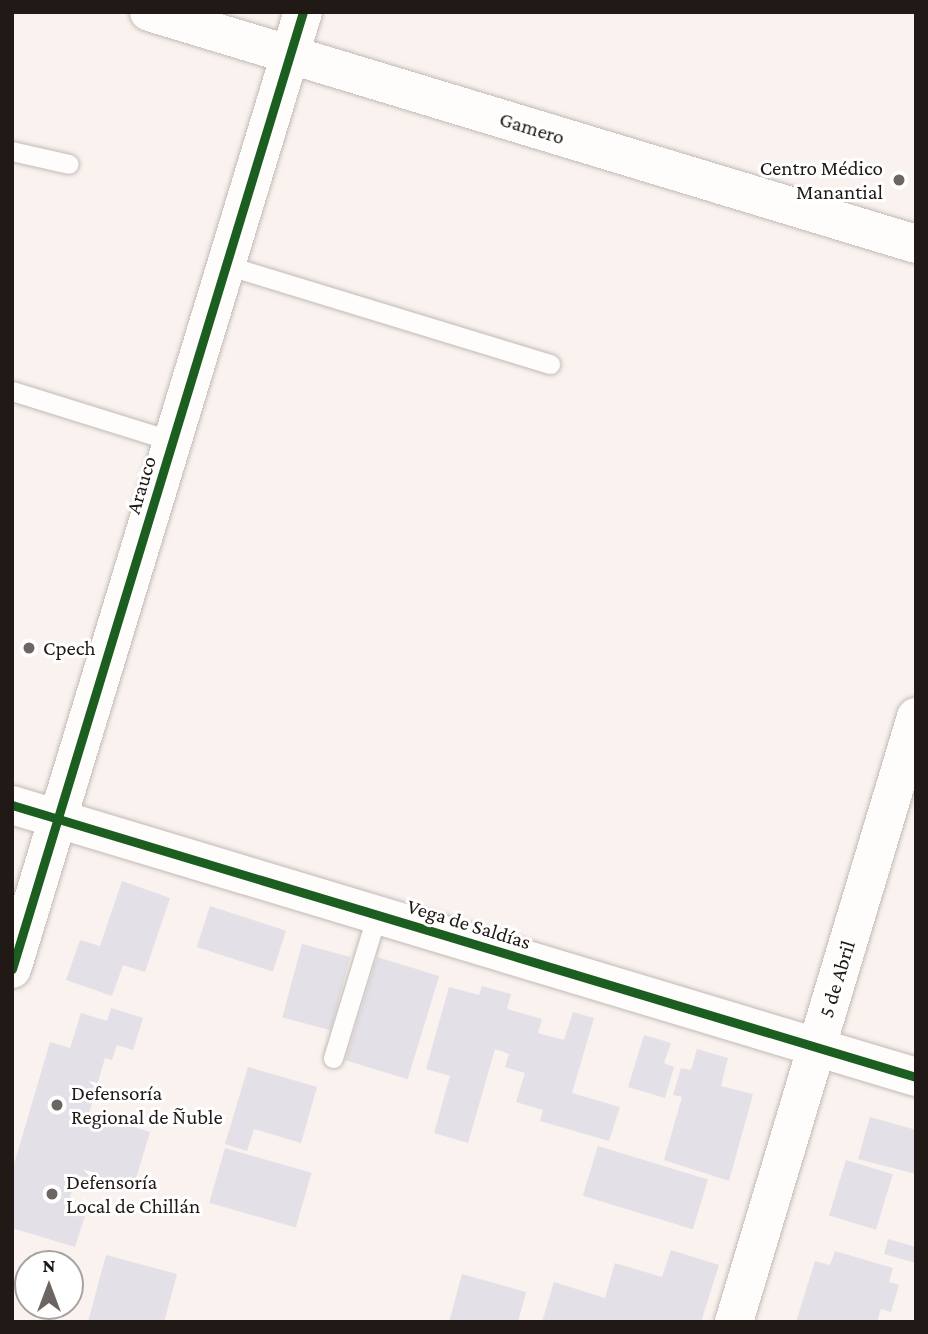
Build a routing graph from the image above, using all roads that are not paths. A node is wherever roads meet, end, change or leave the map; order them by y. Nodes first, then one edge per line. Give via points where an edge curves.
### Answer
1 (149, 12) edge
2 (303, 12) edge
3 (290, 55) junction
4 (12, 151) edge
5 (69, 164) dead end
6 (916, 244) edge
7 (226, 265) junction
8 (550, 364) dead end
9 (12, 391) edge
10 (173, 441) junction
11 (916, 718) edge
12 (12, 805) edge
13 (58, 819) junction
14 (377, 914) junction
15 (12, 968) edge
16 (817, 1047) junction
17 (333, 1058) dead end
18 (916, 1077) edge
19 (734, 1322) edge

1 - 3 street, Gamero
2 - 3 street, Arauco
3 - 6 street, Gamero
3 - 7 street, Arauco
4 - 5 lane
7 - 8 lane
7 - 10 street, Arauco
9 - 10 lane
10 - 13 street, Arauco
11 - 16 street, 5 de Abril
12 - 13 street, Vega de Saldías
13 - 14 street, Vega de Saldías
13 - 15 street, Arauco
14 - 16 street, Vega de Saldías
14 - 17 lane
16 - 18 street, Vega de Saldías
16 - 19 street, 5 de Abril

